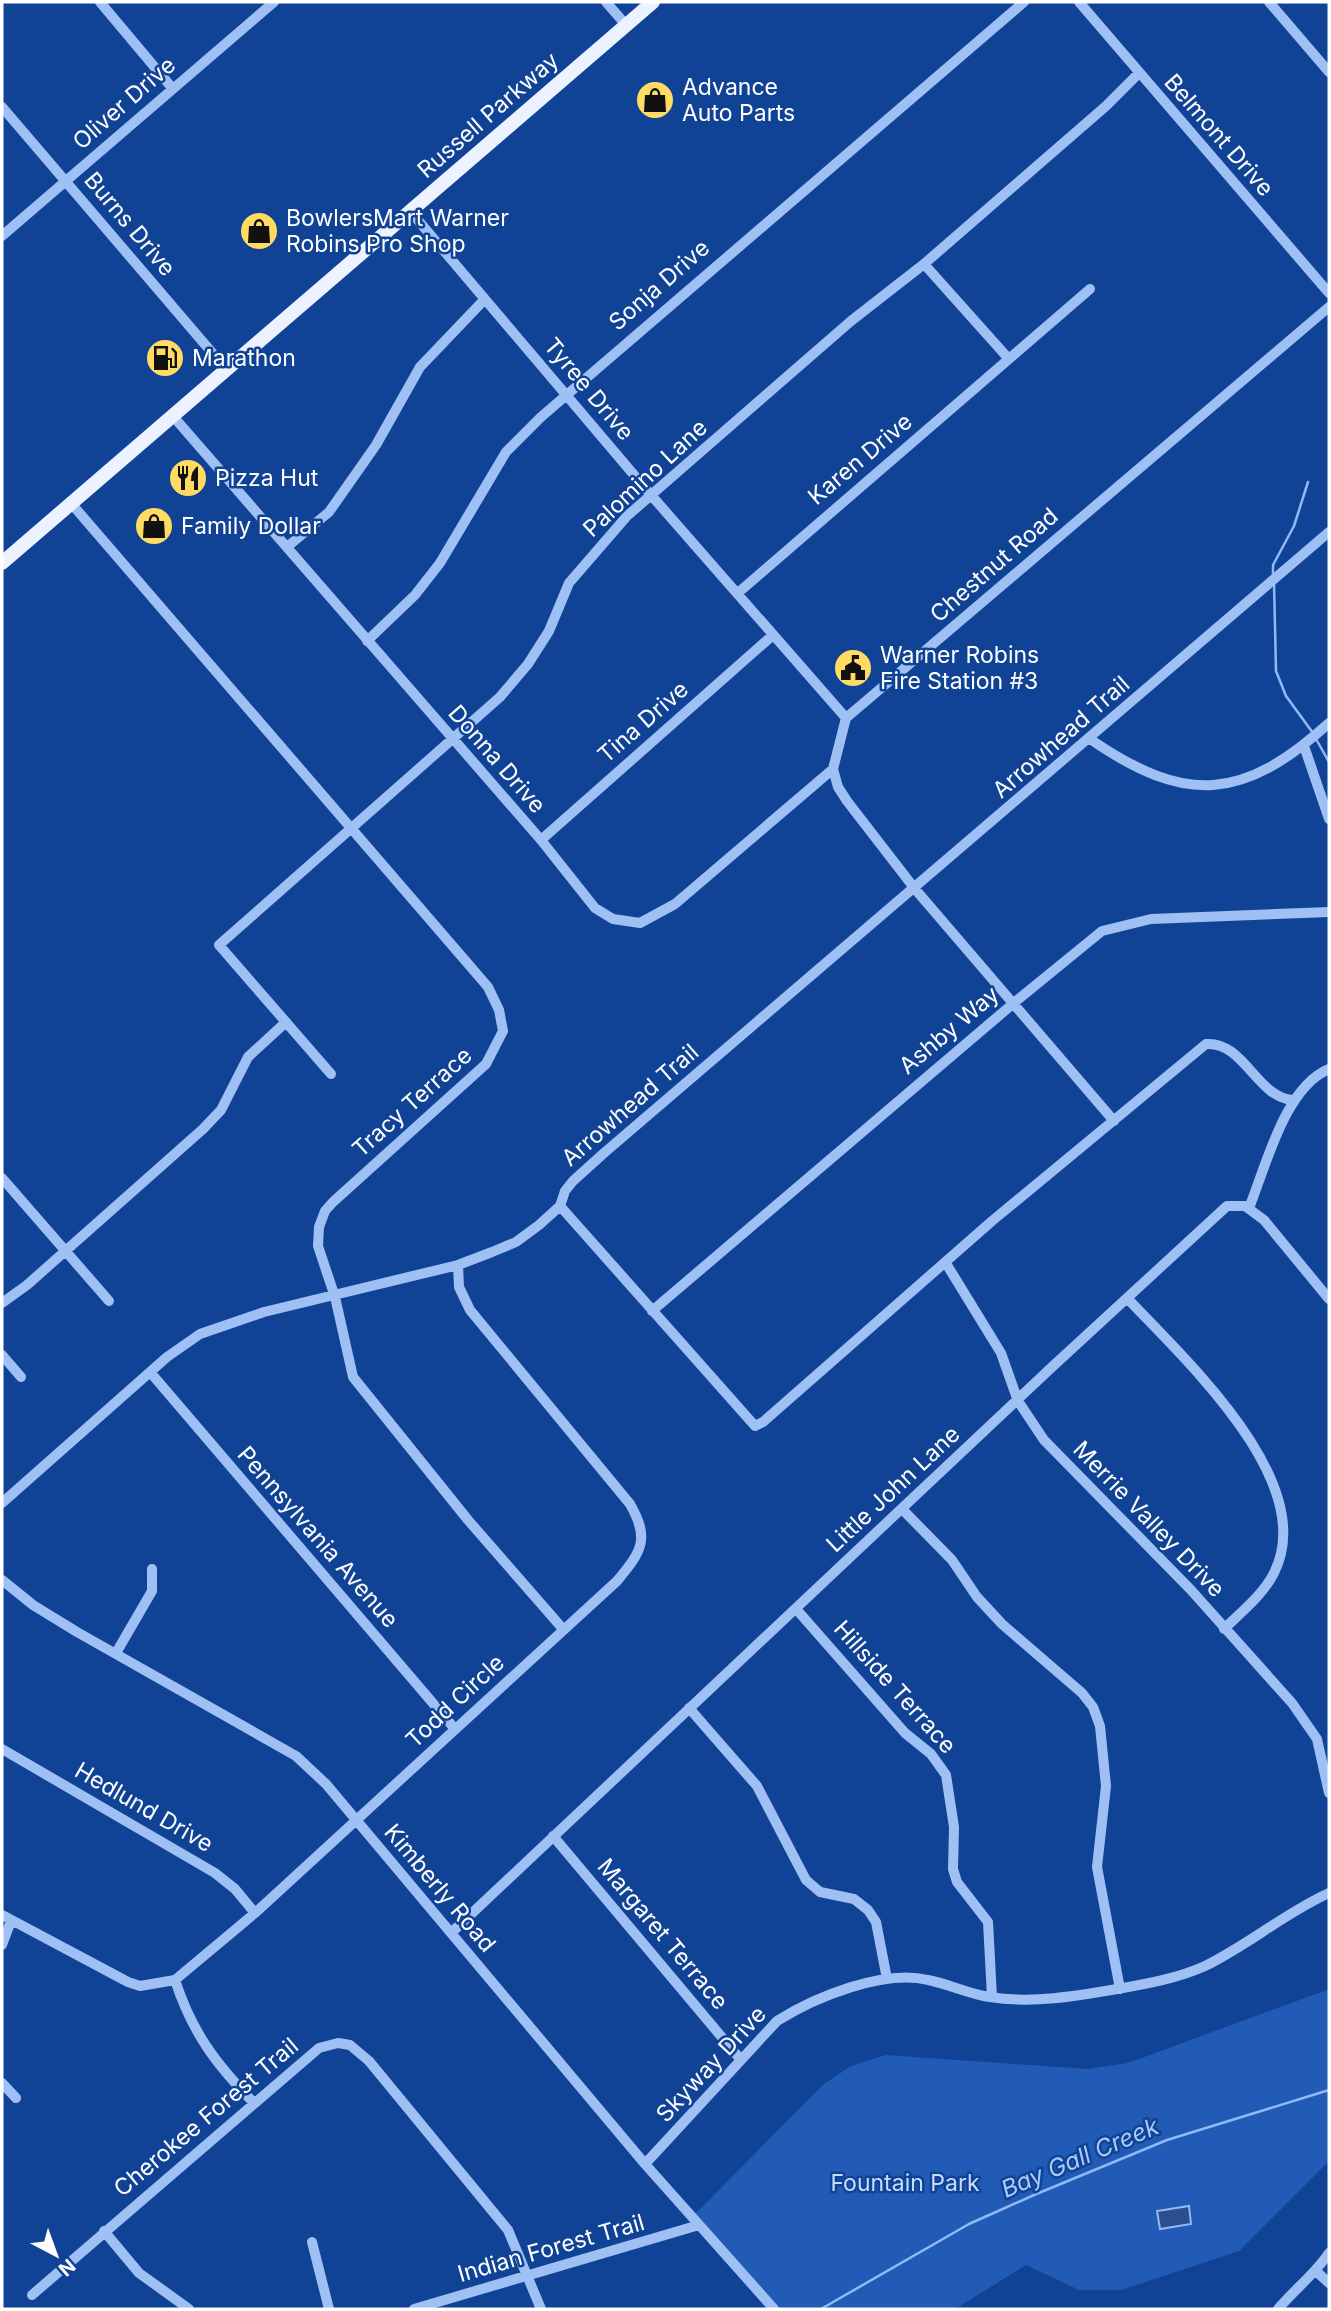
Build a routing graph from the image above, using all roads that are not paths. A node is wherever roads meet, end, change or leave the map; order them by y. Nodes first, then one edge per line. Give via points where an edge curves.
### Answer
1 (100, 2) edge
2 (274, 2) edge
3 (606, 2) edge
4 (653, 2) edge
5 (1024, 2) edge
6 (1079, 2) edge
7 (1269, 2) edge
8 (626, 25) junction
9 (1329, 72) edge
10 (1138, 74) junction
11 (173, 89) junction
12 (2, 107) edge
13 (66, 181) junction
14 (411, 212) junction
15 (2, 236) edge
16 (924, 264) junction
17 (1090, 289) dead end
18 (1329, 293) edge
19 (485, 299) junction
20 (1329, 307) edge
21 (1008, 358) junction
22 (226, 369) junction
23 (565, 393) junction
24 (172, 415) junction
25 (651, 495) junction
26 (70, 502) junction
27 (1329, 532) edge
28 (287, 547) junction
29 (2, 563) edge
30 (738, 593) junction
31 (773, 635) junction
32 (367, 641) junction
33 (846, 718) junction
34 (1329, 723) edge
35 (1090, 739) junction
36 (452, 740) junction
37 (1304, 746) junction
38 (833, 769) junction
39 (1329, 819) edge
40 (352, 827) junction
41 (541, 841) junction
42 (915, 889) junction
43 (1329, 912) edge
44 (1015, 1002) junction
45 (286, 1022) junction
46 (1329, 1069) edge
47 (331, 1074) dead end
48 (1293, 1100) junction
49 (1114, 1121) junction
50 (2, 1178) edge
51 (560, 1206) junction
52 (1250, 1208) junction
53 (65, 1250) junction
54 (458, 1265) junction
55 (947, 1265) junction
56 (335, 1297) junction
57 (1128, 1299) junction
58 (1329, 1299) edge
59 (109, 1301) dead end
60 (2, 1303) edge
61 (652, 1311) junction
62 (2, 1355) edge
63 (150, 1372) junction
64 (21, 1377) dead end
65 (1018, 1401) junction
66 (2, 1503) edge
67 (902, 1509) junction
68 (152, 1569) dead end
69 (2, 1580) edge
70 (797, 1609) junction
71 (563, 1629) junction
72 (1224, 1629) junction
73 (116, 1653) junction
74 (689, 1708) junction
75 (455, 1729) junction
76 (1329, 1733) edge
77 (1317, 1738) junction
78 (2, 1749) edge
79 (1329, 1793) edge
80 (356, 1822) junction
81 (553, 1836) junction
82 (1329, 1893) edge
83 (255, 1913) junction
84 (6, 1918) edge
85 (452, 1933) junction
86 (2, 1945) edge
87 (887, 1979) junction
88 (175, 1980) junction
89 (1120, 1989) junction
90 (992, 1997) junction
91 (741, 2060) junction
92 (2, 2083) edge
93 (16, 2098) dead end
94 (253, 2102) junction
95 (645, 2164) junction
96 (699, 2225) junction
97 (104, 2231) junction
98 (312, 2242) dead end
99 (1329, 2253) edge
100 (1317, 2272) junction
101 (528, 2277) junction
102 (1329, 2283) edge
103 (32, 2295) dead end
104 (189, 2309) edge
105 (329, 2309) edge
106 (414, 2309) edge
107 (541, 2309) edge
108 (774, 2309) edge
109 (1279, 2309) edge

1 - 11 street
2 - 11 street, Oliver Drive
3 - 8 street
4 - 8 main road, Russell Parkway
5 - 23 street, Sonja Drive
6 - 10 street, Belmont Drive
7 - 9 street
8 - 14 main road, Russell Parkway
10 - 16 street, Palomino Lane
10 - 18 street, Belmont Drive
11 - 13 street, Oliver Drive
12 - 13 street, Burns Drive
13 - 15 street, Oliver Drive
13 - 22 street, Burns Drive
14 - 19 street, Tyree Drive
14 - 22 main road, Russell Parkway
16 - 21 street
16 - 25 street, Palomino Lane via 851,321
17 - 21 street, Karen Drive
19 - 23 street, Tyree Drive
19 - 28 street via 420,367 369,455 329,512
20 - 33 street, Chestnut Road
21 - 30 street, Karen Drive
22 - 24 main road, Russell Parkway
23 - 25 street, Tyree Drive
23 - 32 street, Sonja Drive via 506,452 440,563 415,595
24 - 26 main road, Russell Parkway
24 - 28 street, Donna Drive
25 - 30 street, Tyree Drive
25 - 36 street, Palomino Lane via 569,583 549,631 528,664 500,697
26 - 29 main road, Russell Parkway
26 - 40 street, Tracy Terrace
27 - 35 street, Arrowhead Trail
28 - 32 street, Donna Drive
30 - 31 street, Tyree Drive
31 - 33 street, Tyree Drive
31 - 41 street, Tina Drive
32 - 36 street, Donna Drive
33 - 38 street
34 - 37 street
35 - 37 street via 1151,776 1208,786 1247,779
35 - 42 street, Arrowhead Trail
36 - 40 street, Palomino Lane
36 - 41 street, Donna Drive
37 - 39 street
38 - 41 street, Donna Drive via 675,904 640,923 613,919 595,908
38 - 42 street via 847,801
40 - 45 street, Palomino Lane via 219,945
40 - 56 street, Tracy Terrace via 488,987 503,1031 486,1065 325,1211 318,1246
42 - 44 street
42 - 51 street, Arrowhead Trail via 604,1153 565,1191
43 - 44 street, Ashby Way via 1151,919 1113,927
44 - 49 street
44 - 61 street, Ashby Way
45 - 47 street
45 - 53 street via 248,1057 221,1110 203,1129
46 - 48 street
48 - 49 street via 1276,1095 1227,1048 1206,1044
48 - 52 street
49 - 55 street
50 - 53 street
51 - 54 street via 516,1242
51 - 61 street
52 - 57 street, Little John Lane via 1227,1206
52 - 58 street
53 - 59 street
53 - 60 street
54 - 56 street
54 - 71 street, Todd Circle via 459,1287 470,1310 605,1471 640,1522 643,1539 635,1560
55 - 61 street via 755,1426
55 - 65 street, Merrie Valley Drive via 1000,1353
56 - 63 street via 264,1312 200,1334
56 - 71 street, Tracy Terrace via 353,1377
57 - 65 street, Little John Lane
57 - 72 street via 1224,1405 1272,1480 1283,1511 1274,1574
62 - 64 street
63 - 66 street
63 - 75 street, Pennsylvania Avenue
65 - 67 street, Little John Lane
65 - 72 street, Merrie Valley Drive via 1044,1440
67 - 70 street, Little John Lane
67 - 89 street via 952,1560 1002,1624 1093,1707 1100,1726 1106,1786 1098,1877
68 - 73 street via 152,1591
69 - 73 street, Kimberly Road via 33,1605
70 - 74 street, Little John Lane
70 - 90 street, Hillside Terrace via 946,1775 954,1826 953,1869 957,1882 988,1922
71 - 75 street, Todd Circle
72 - 77 street, Merrie Valley Drive via 1292,1703
73 - 80 street, Kimberly Road via 296,1756 327,1784
74 - 81 street, Little John Lane
74 - 87 street via 757,1786 806,1880 820,1892 854,1899 868,1910 876,1922
75 - 80 street, Todd Circle
76 - 77 street
77 - 79 street, Merrie Valley Drive
78 - 83 street, Hedlund Drive via 215,1872
80 - 83 street, Todd Circle
80 - 85 street, Kimberly Road
81 - 85 street, Little John Lane
81 - 91 street, Margaret Terrace
82 - 89 street, Skyway Drive via 1204,1966
83 - 88 street, Todd Circle
84 - 86 street
84 - 88 street via 128,1982 140,1986
85 - 95 street, Kimberly Road
87 - 90 street, Skyway Drive via 928,1979
87 - 91 street, Skyway Drive via 799,2007 777,2021
88 - 94 street via 199,2038 217,2065
89 - 90 street, Skyway Drive via 1060,1997
91 - 95 street, Skyway Drive
92 - 93 street
94 - 97 street, Cherokee Forest Trail
94 - 101 street, Cherokee Forest Trail via 319,2048 350,2045 369,2061 502,2220
95 - 96 street, Kimberly Road
96 - 101 street, Indian Forest Trail
96 - 108 street, Kimberly Road
97 - 103 street, Cherokee Forest Trail
97 - 104 street via 139,2273
98 - 105 street
99 - 100 street
100 - 102 street
100 - 109 street via 1294,2289
101 - 106 street, Indian Forest Trail
101 - 107 street

